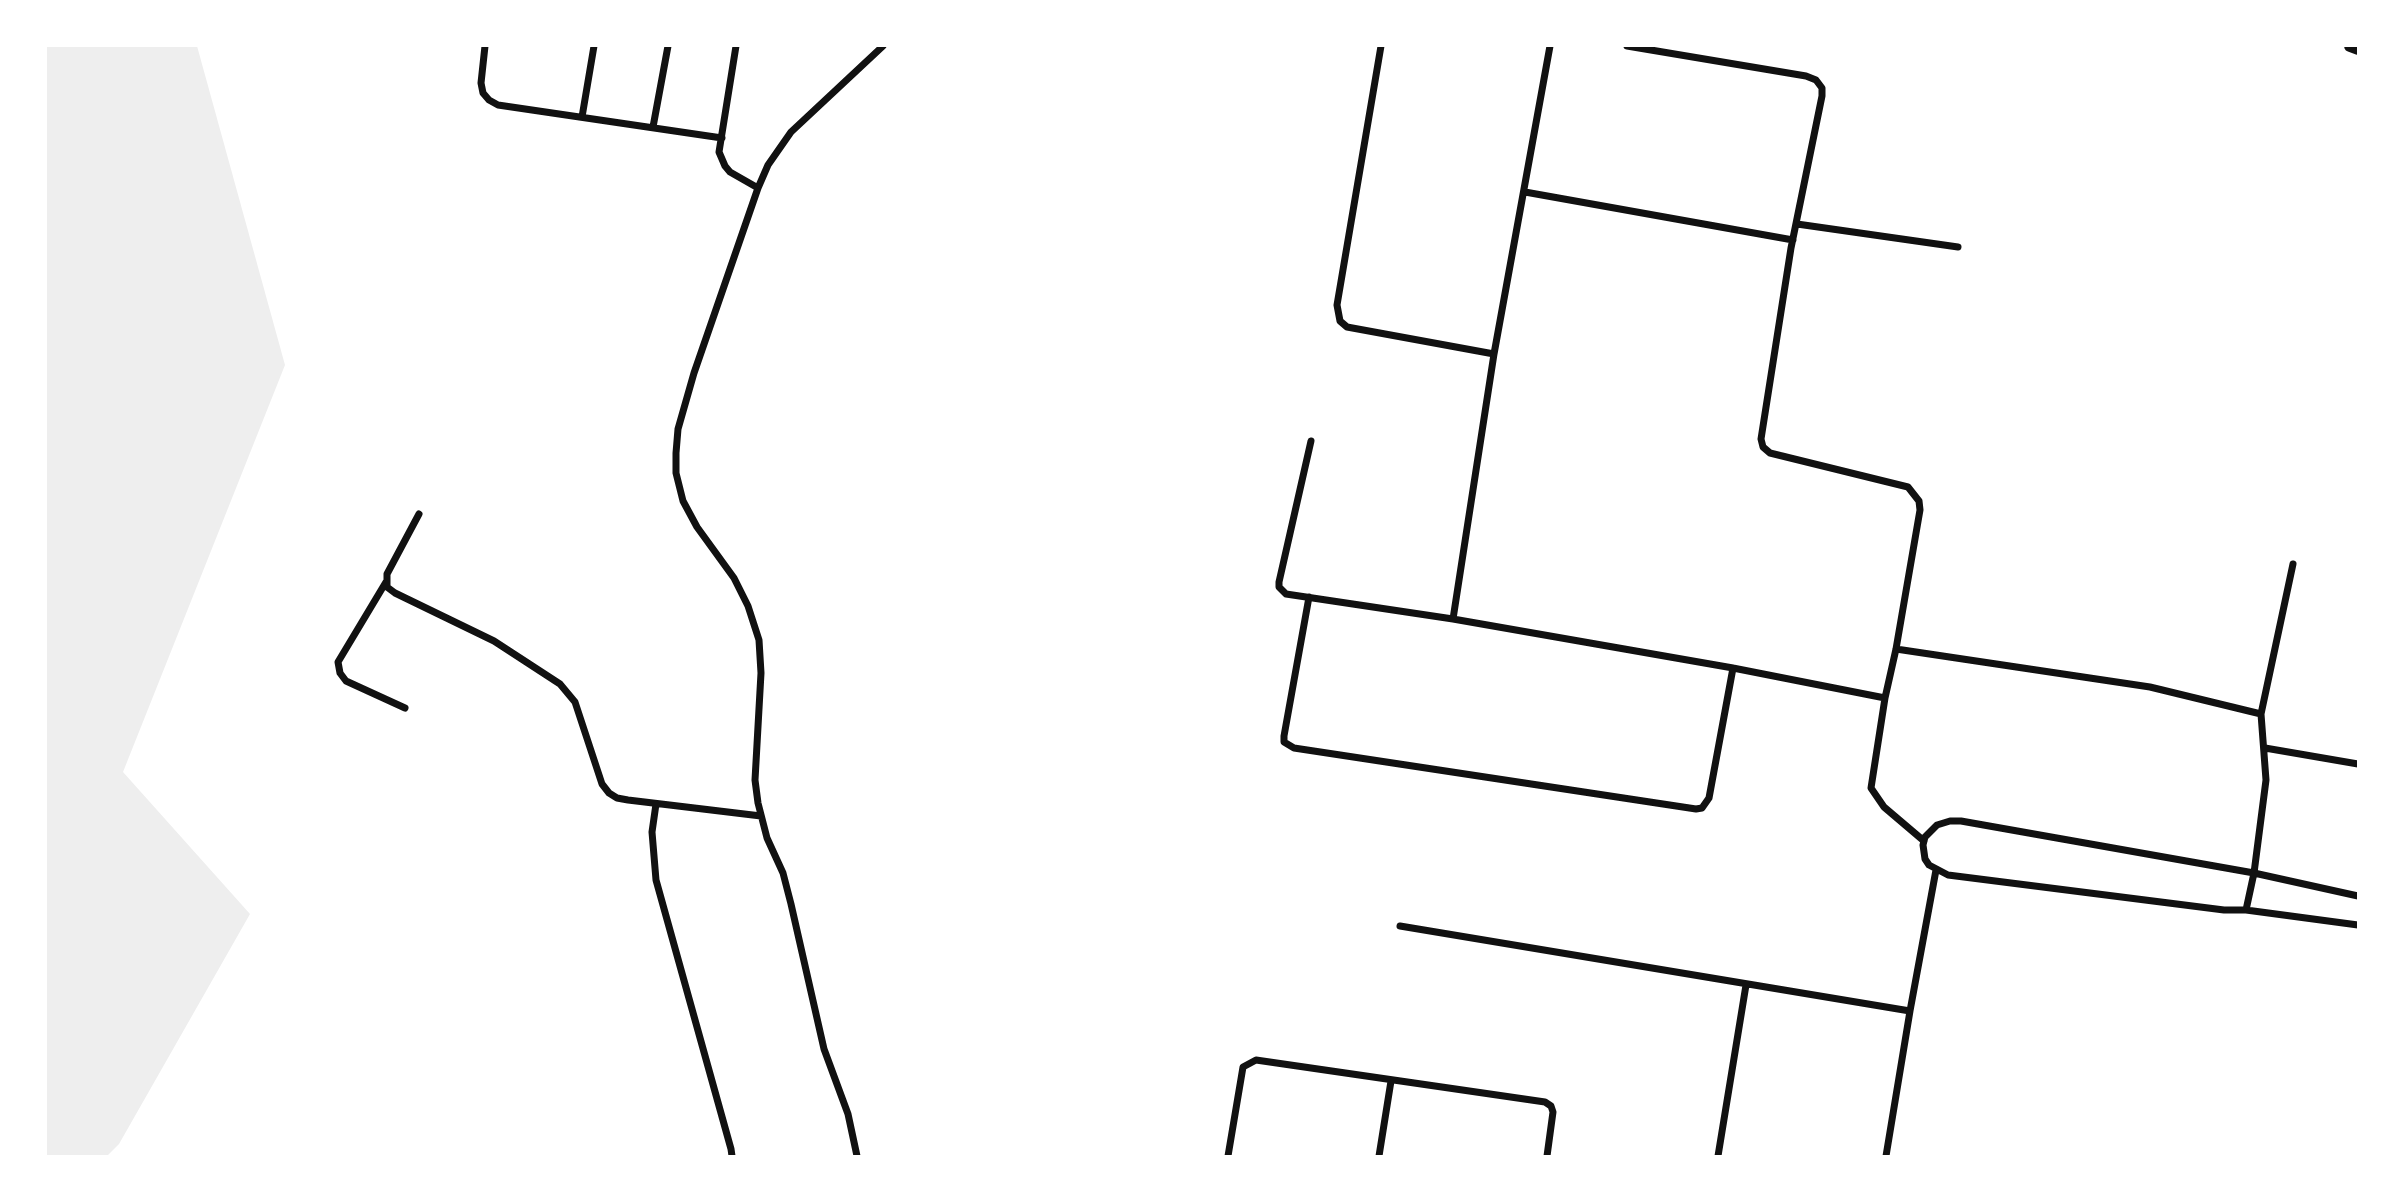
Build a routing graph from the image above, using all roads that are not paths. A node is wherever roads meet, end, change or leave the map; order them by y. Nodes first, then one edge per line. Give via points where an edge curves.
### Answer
1 (485, 46) edge
2 (594, 46) edge
3 (668, 46) edge
4 (736, 46) edge
5 (883, 46) edge
6 (1381, 46) edge
7 (1550, 46) edge
8 (1627, 46) edge
9 (2350, 46) edge
10 (2358, 49) edge
11 (582, 117) junction
12 (653, 127) junction
13 (722, 138) junction
14 (758, 188) junction
15 (1525, 192) junction
16 (1797, 224) junction
17 (1793, 240) junction
18 (1958, 247) dead end
19 (1494, 354) junction
20 (1311, 441) dead end
21 (419, 514) dead end
22 (2293, 564) dead end
23 (386, 582) junction
24 (1310, 597) junction
25 (1453, 620) junction
26 (1896, 649) junction
27 (1732, 668) junction
28 (1885, 698) junction
29 (405, 708) dead end
30 (2261, 714) junction
31 (2265, 748) junction
32 (2358, 764) edge
33 (656, 804) junction
34 (761, 816) junction
35 (1924, 841) junction
36 (1936, 870) junction
37 (2254, 873) junction
38 (2358, 896) edge
39 (2246, 909) junction
40 (2358, 925) edge
41 (1400, 926) dead end
42 (1746, 985) junction
43 (1910, 1011) junction
44 (1391, 1081) junction
45 (732, 1157) edge
46 (857, 1157) edge
47 (1228, 1157) edge
48 (1379, 1157) edge
49 (1547, 1157) edge
50 (1718, 1157) edge
51 (1886, 1157) edge

1 - 11 street via 481,83 489,100
2 - 11 street
3 - 12 street
4 - 13 street
5 - 14 street via 791,132
6 - 19 street via 1337,305 1340,321 1347,327
7 - 15 street
8 - 16 street via 1816,80 1822,96
9 - 10 street
11 - 12 street
12 - 13 street
13 - 14 street via 719,152 725,166
14 - 34 street via 694,373 678,429 676,473 683,500 734,578 760,640 755,780
15 - 17 street
15 - 19 street
16 - 17 street
16 - 18 street
17 - 26 street via 1763,447 1770,453 1909,487 1914,492 1920,510
19 - 25 street
20 - 24 street via 1279,582 1286,594
21 - 23 street
22 - 30 street
23 - 29 street via 338,662 346,681
23 - 33 street via 395,593 494,641 560,684 575,702 609,793
24 - 25 street
24 - 27 street via 1284,736 1284,742 1294,748 1696,809 1709,799
25 - 27 street
26 - 28 street
26 - 30 street via 2150,687
27 - 28 street
28 - 35 street via 1871,788 1884,807
30 - 31 street
31 - 32 street
31 - 37 street via 2266,780
33 - 34 street
33 - 45 street via 652,832 656,880
34 - 46 street via 791,904 824,1049 848,1114
35 - 36 street via 1925,859
35 - 37 street via 1937,825 1961,821
36 - 39 street via 2224,910
36 - 43 street
37 - 38 street
37 - 39 street
39 - 40 street
41 - 42 street
42 - 43 street
42 - 50 street
43 - 51 street
44 - 47 street via 1256,1060 1249,1063 1243,1067
44 - 48 street
44 - 49 street via 1545,1102 1553,1112

